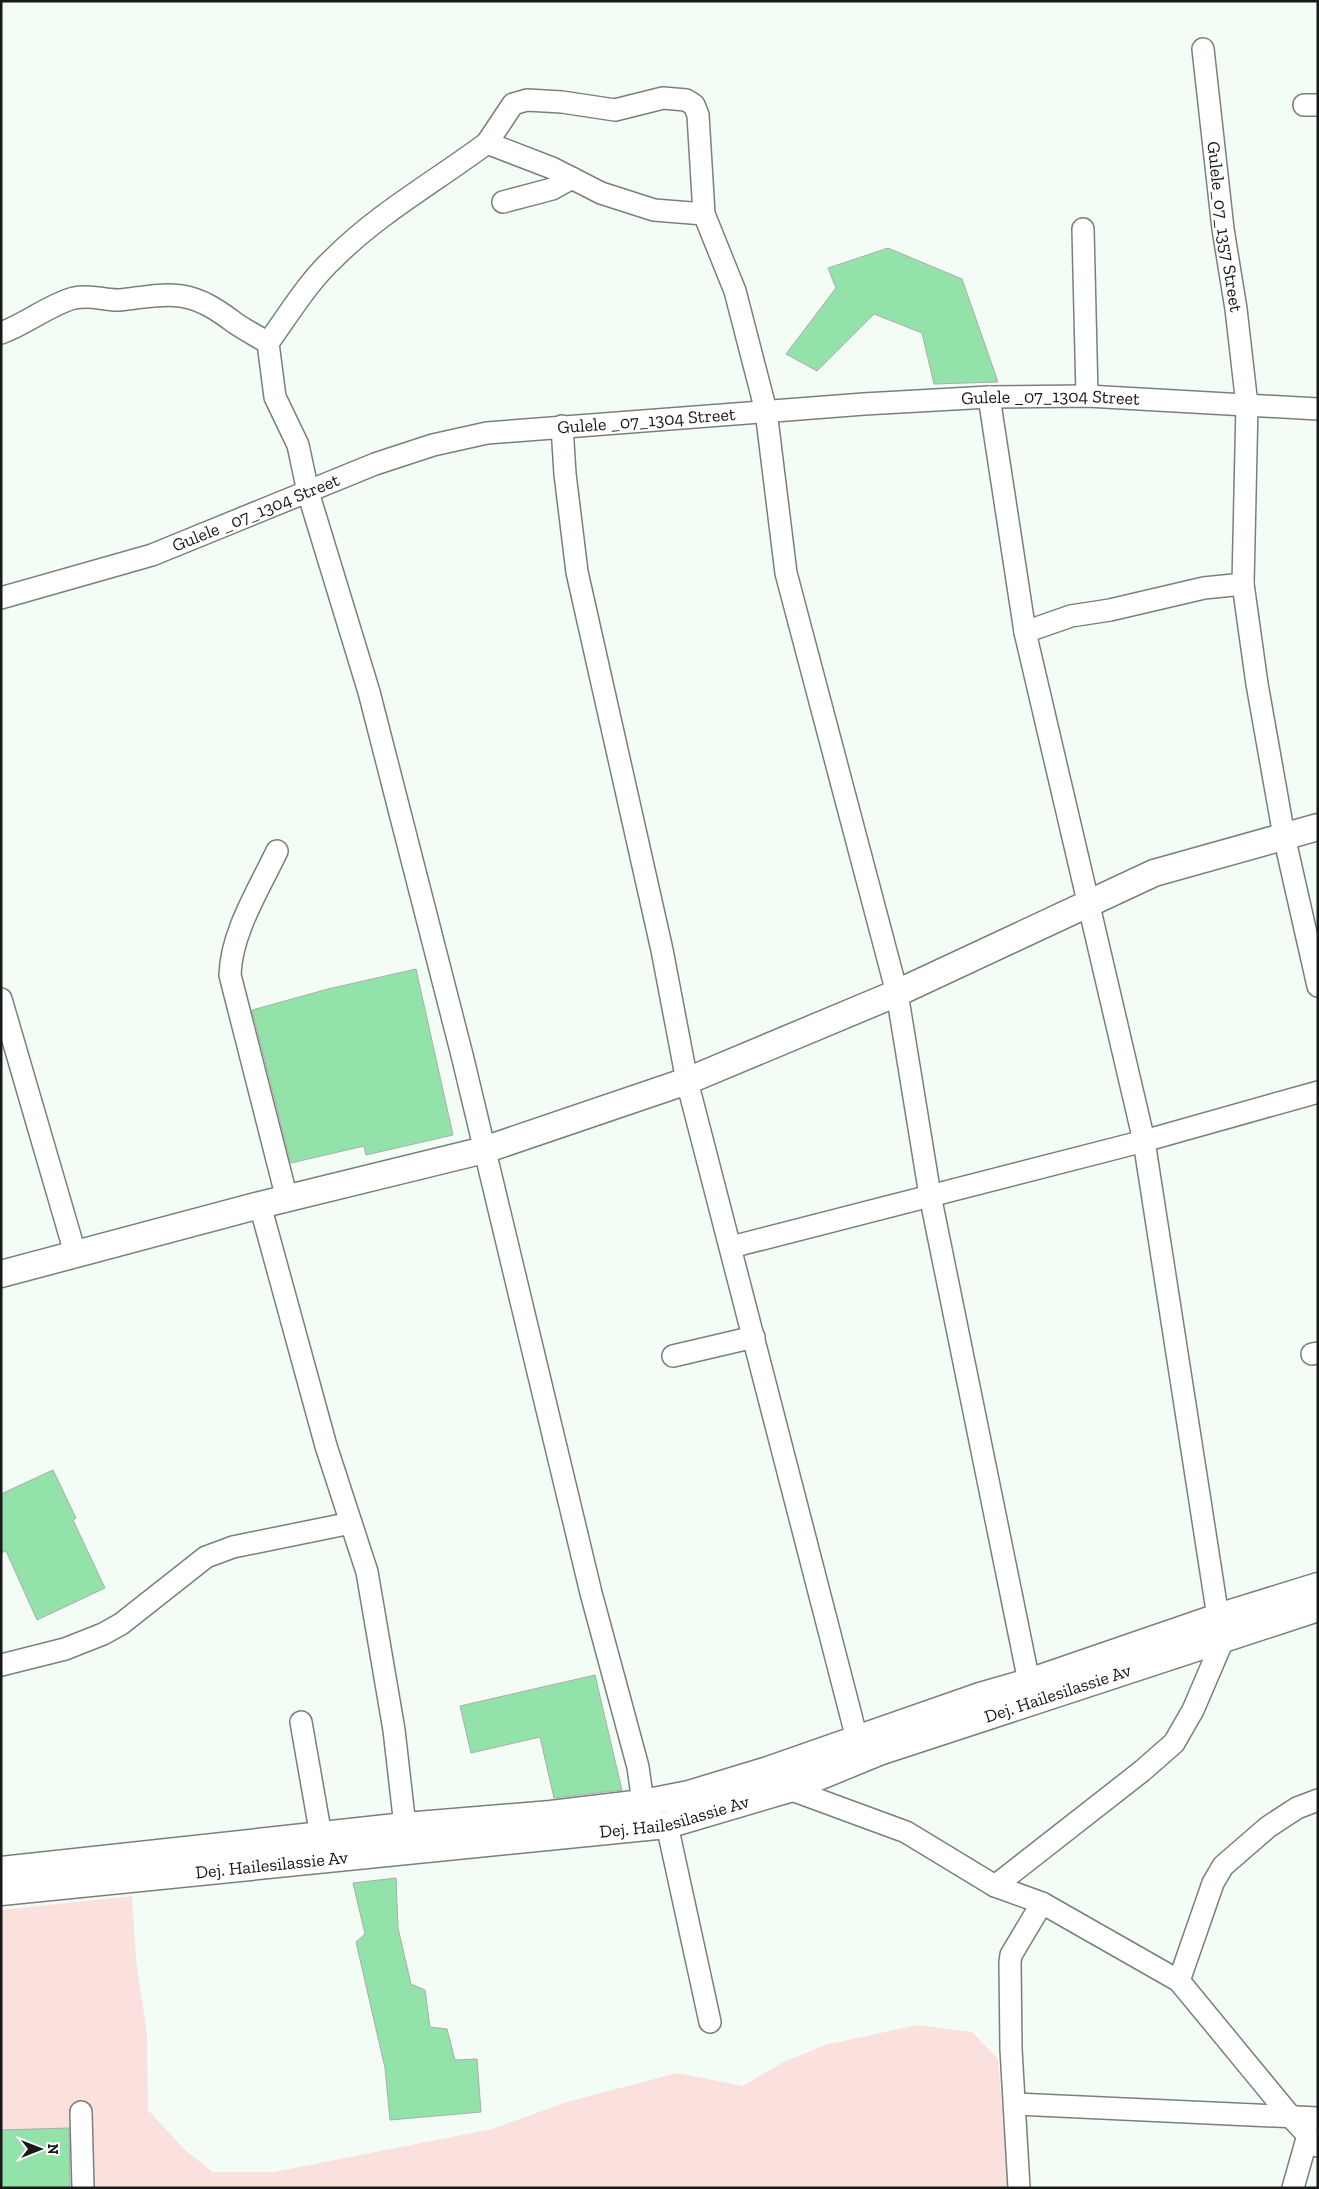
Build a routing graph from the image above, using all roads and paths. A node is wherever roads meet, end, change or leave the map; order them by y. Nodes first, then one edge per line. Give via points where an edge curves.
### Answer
1 (1203, 49) dead end
2 (488, 144) junction
3 (572, 178) junction
4 (503, 202) dead end
5 (704, 214) junction
6 (1084, 229) dead end
7 (1, 333) edge
8 (268, 343) junction
9 (1087, 396) junction
10 (989, 397) junction
11 (1247, 405) junction
12 (1318, 409) edge
13 (766, 411) junction
14 (562, 426) junction
15 (308, 492) junction
16 (1243, 584) junction
17 (1, 598) edge
18 (1025, 632) junction
19 (1318, 827) edge
20 (1284, 836) junction
21 (277, 851) dead end
22 (1087, 903) junction
23 (1318, 986) edge
24 (897, 993) junction
25 (1, 999) edge
26 (687, 1081) junction
27 (1318, 1092) edge
28 (1144, 1141) junction
29 (484, 1150) junction
30 (930, 1194) junction
31 (287, 1199) junction
32 (260, 1205) junction
33 (731, 1247) junction
34 (75, 1253) junction
35 (1, 1274) edge
36 (754, 1337) junction
37 (673, 1356) dead end
38 (351, 1523) junction
39 (1318, 1586) edge
40 (1318, 1608) edge
41 (1221, 1628) junction
42 (1, 1665) edge
43 (1029, 1682) junction
44 (301, 1722) dead end
45 (858, 1739) junction
46 (789, 1789) junction
47 (1318, 1800) edge
48 (643, 1803) junction
49 (667, 1825) junction
50 (405, 1826) junction
51 (321, 1836) junction
52 (1, 1870) edge
53 (995, 1886) junction
54 (1, 1892) edge
55 (1042, 1903) junction
56 (1179, 1982) junction
57 (710, 2022) dead end
58 (1015, 2104) junction
59 (81, 2112) dead end
60 (1291, 2117) junction
61 (1315, 2133) edge
62 (83, 2188) edge
63 (1019, 2188) edge
64 (1293, 2188) edge

1 - 11 street, Gulele_07_1357 Street
2 - 3 street
2 - 5 street via 513,104 527,100 615,110 663,98 686,100 694,105 698,115
2 - 8 street via 384,214 333,258
3 - 4 street via 552,189
3 - 5 street via 601,193 654,210
5 - 13 street via 735,291
6 - 9 street
7 - 8 street via 73,298 92,296 117,300 180,296 198,300 219,311
8 - 15 street via 275,397 298,445
9 - 10 street, Gulele _07_1304 Street
9 - 11 street, Gulele _07_1304 Street
10 - 13 street, Gulele _07_1304 Street
10 - 18 street
11 - 12 street, Gulele _07_1304 Street
11 - 16 street, Gulele_07_1357 Street
13 - 14 street, Gulele _07_1304 Street
13 - 24 street via 786,573
14 - 15 street, Gulele _07_1304 Street via 487,433 433,444
14 - 26 street via 577,572 662,950
15 - 17 street, Gulele _07_1304 Street via 152,555
15 - 29 street via 369,692
16 - 18 street via 1204,588 1071,616
16 - 20 street, Gulele_07_1357 Street
18 - 22 street
19 - 20 main road
20 - 22 main road via 1154,873
20 - 23 street, Gulele_07_1357 Street
21 - 31 street via 236,939 230,975
22 - 24 main road
22 - 28 street
24 - 26 main road
24 - 30 street
25 - 34 street
26 - 29 main road
26 - 33 street
27 - 28 street
28 - 30 street
28 - 41 street
29 - 31 main road
29 - 48 street via 561,1472 638,1767
30 - 33 street
30 - 43 street
31 - 32 main road
32 - 34 main road
32 - 38 street via 326,1446
33 - 36 street
34 - 35 main road
36 - 37 street
36 - 45 street
38 - 42 street via 233,1547 206,1557 103,1634 65,1649
38 - 50 street via 367,1572 394,1730
39 - 41 main road
40 - 41 main road, Dej. Hailesilassie Av
41 - 43 main road
41 - 46 main road, Dej. Hailesilassie Av via 879,1752
41 - 53 street via 1193,1710 1174,1743
43 - 45 main road
44 - 51 street
45 - 48 main road via 689,1794
46 - 49 main road, Dej. Hailesilassie Av
46 - 53 street via 906,1832
47 - 56 street via 1297,1808 1268,1827 1223,1866 1213,1883
48 - 50 main road
49 - 54 main road, Dej. Hailesilassie Av
49 - 57 street
50 - 51 main road
51 - 52 main road
53 - 55 street
55 - 56 street
55 - 58 street via 1010,1962
56 - 60 street
58 - 60 street
58 - 63 street
59 - 62 street
60 - 61 street
61 - 64 street

